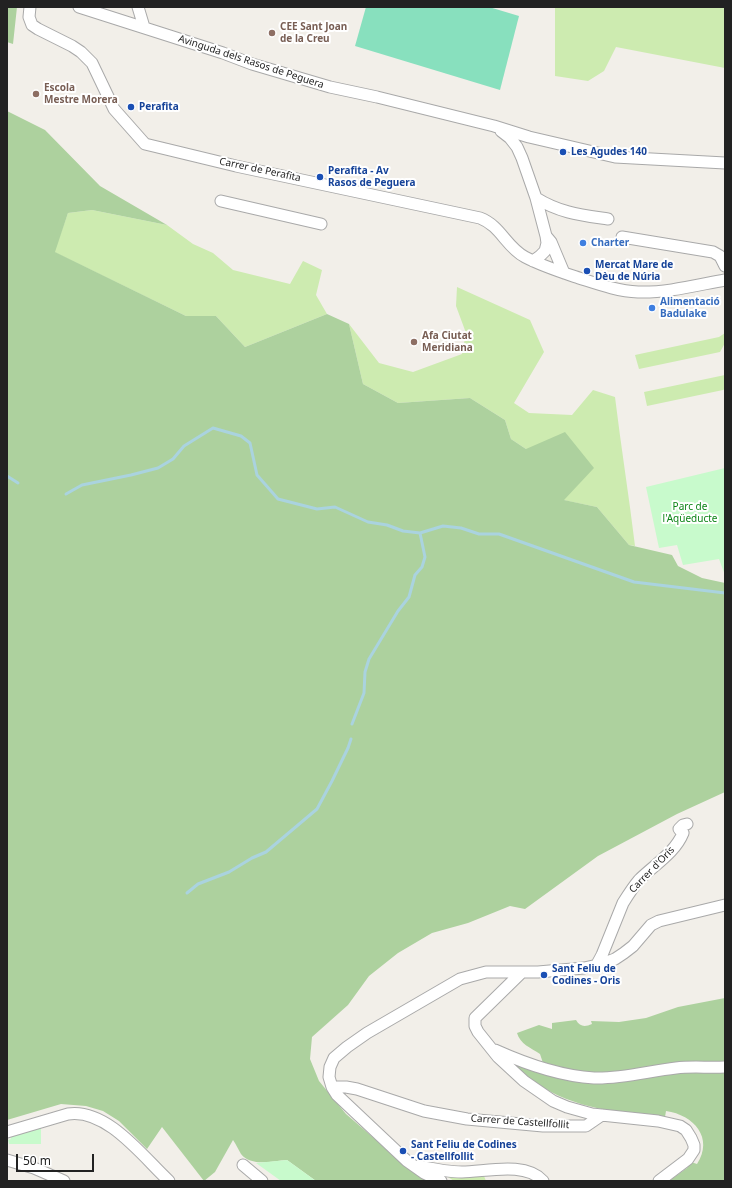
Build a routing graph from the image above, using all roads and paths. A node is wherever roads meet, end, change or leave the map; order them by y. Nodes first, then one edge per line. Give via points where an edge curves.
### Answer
1 (30, 7) edge
2 (79, 7) edge
3 (138, 7) edge
4 (144, 27) junction
5 (494, 126) junction
6 (529, 137) junction
7 (522, 158) junction
8 (725, 163) edge
9 (536, 198) junction
10 (221, 201) dead end
11 (608, 219) dead end
12 (321, 224) dead end
13 (546, 236) junction
14 (622, 236) dead end
15 (533, 261) junction
16 (725, 266) edge
17 (564, 273) junction
18 (725, 280) edge
19 (687, 824) dead end
20 (725, 905) edge
21 (596, 966) junction
22 (522, 972) junction
23 (489, 1047) junction
24 (725, 1067) edge
25 (332, 1087) junction
26 (602, 1115) junction
27 (7, 1132) edge
28 (7, 1160) edge
29 (407, 1161) junction
30 (243, 1165) dead end
31 (64, 1181) edge
32 (169, 1181) edge
33 (262, 1181) edge
34 (441, 1181) edge
35 (543, 1181) edge
36 (659, 1181) edge

1 - 15 street, Carrer de Perafita via 29,17 32,25 72,46 92,63 114,109 145,144 480,218 492,224 518,252
2 - 4 street, Avinguda dels Rasos de Peguera
3 - 4 street
4 - 5 street, Avinguda dels Rasos de Peguera via 252,64 330,87
5 - 6 street, Avinguda dels Rasos de Peguera
5 - 7 street, Avinguda dels Rasos de Peguera via 510,138
6 - 7 street via 524,143
6 - 8 street, Avinguda dels Rasos de Peguera via 615,157
7 - 9 street, Avinguda dels Rasos de Peguera
9 - 11 street via 566,213
9 - 13 street, Avinguda dels Rasos de Peguera
10 - 12 street
13 - 15 street, Avinguda dels Rasos de Peguera via 545,251
13 - 17 street, Avinguda dels Rasos de Peguera
14 - 16 street via 713,252 720,256
15 - 17 street
17 - 18 street via 608,288 638,292 668,290
19 - 21 street, Carrer d'Orís via 678,829 683,833 675,847 628,895
20 - 21 street via 658,921 624,953
21 - 22 street
22 - 23 street via 475,1018 475,1026
22 - 25 street via 486,972 460,979 367,1034 334,1058 329,1077
23 - 24 street via 545,1069 594,1078 676,1068
23 - 26 street via 508,1067 539,1092 567,1107
25 - 26 street, Carrer de Castellfollit via 357,1089 424,1111 467,1119 542,1126 586,1126
25 - 29 street via 346,1104
26 - 36 street via 658,1121 686,1130 694,1150 688,1159
27 - 32 street via 68,1114 78,1112 90,1115 123,1135
28 - 31 street
29 - 34 street
29 - 35 street via 431,1169 462,1172 522,1170
30 - 33 street

